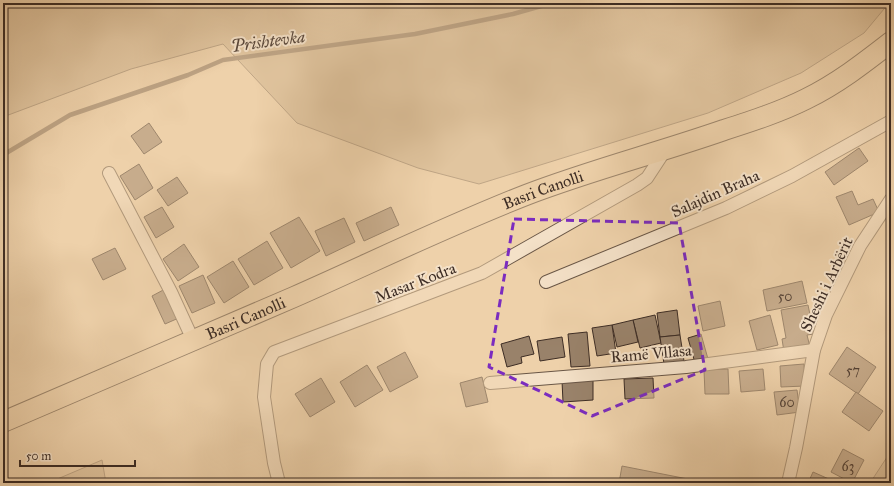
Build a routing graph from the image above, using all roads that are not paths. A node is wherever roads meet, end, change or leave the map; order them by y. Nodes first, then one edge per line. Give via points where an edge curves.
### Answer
1 (891, 42) edge
2 (891, 121) edge
3 (666, 149) junction
4 (109, 173) dead end
5 (891, 199) edge
6 (546, 282) dead end
7 (193, 340) junction
8 (814, 350) junction
9 (490, 383) dead end
10 (3, 422) edge
11 (279, 483) edge
12 (788, 483) edge

1 - 3 main road, Basri Canolli via 861,66 808,99 747,123
2 - 6 street, Salajdin Braha via 792,176 726,208
3 - 7 main road, Basri Canolli via 568,179 520,198
3 - 11 street, Masar Kodra via 647,178 637,186 482,273 274,352 267,364 264,397
4 - 7 street, Basri Canolli
5 - 8 street, Sheshi i Arbërit via 860,246 826,315
7 - 10 main road, Basri Canolli
8 - 9 street, Ramë Vllasa via 686,367
8 - 12 street, Sheshi i Arbërit

